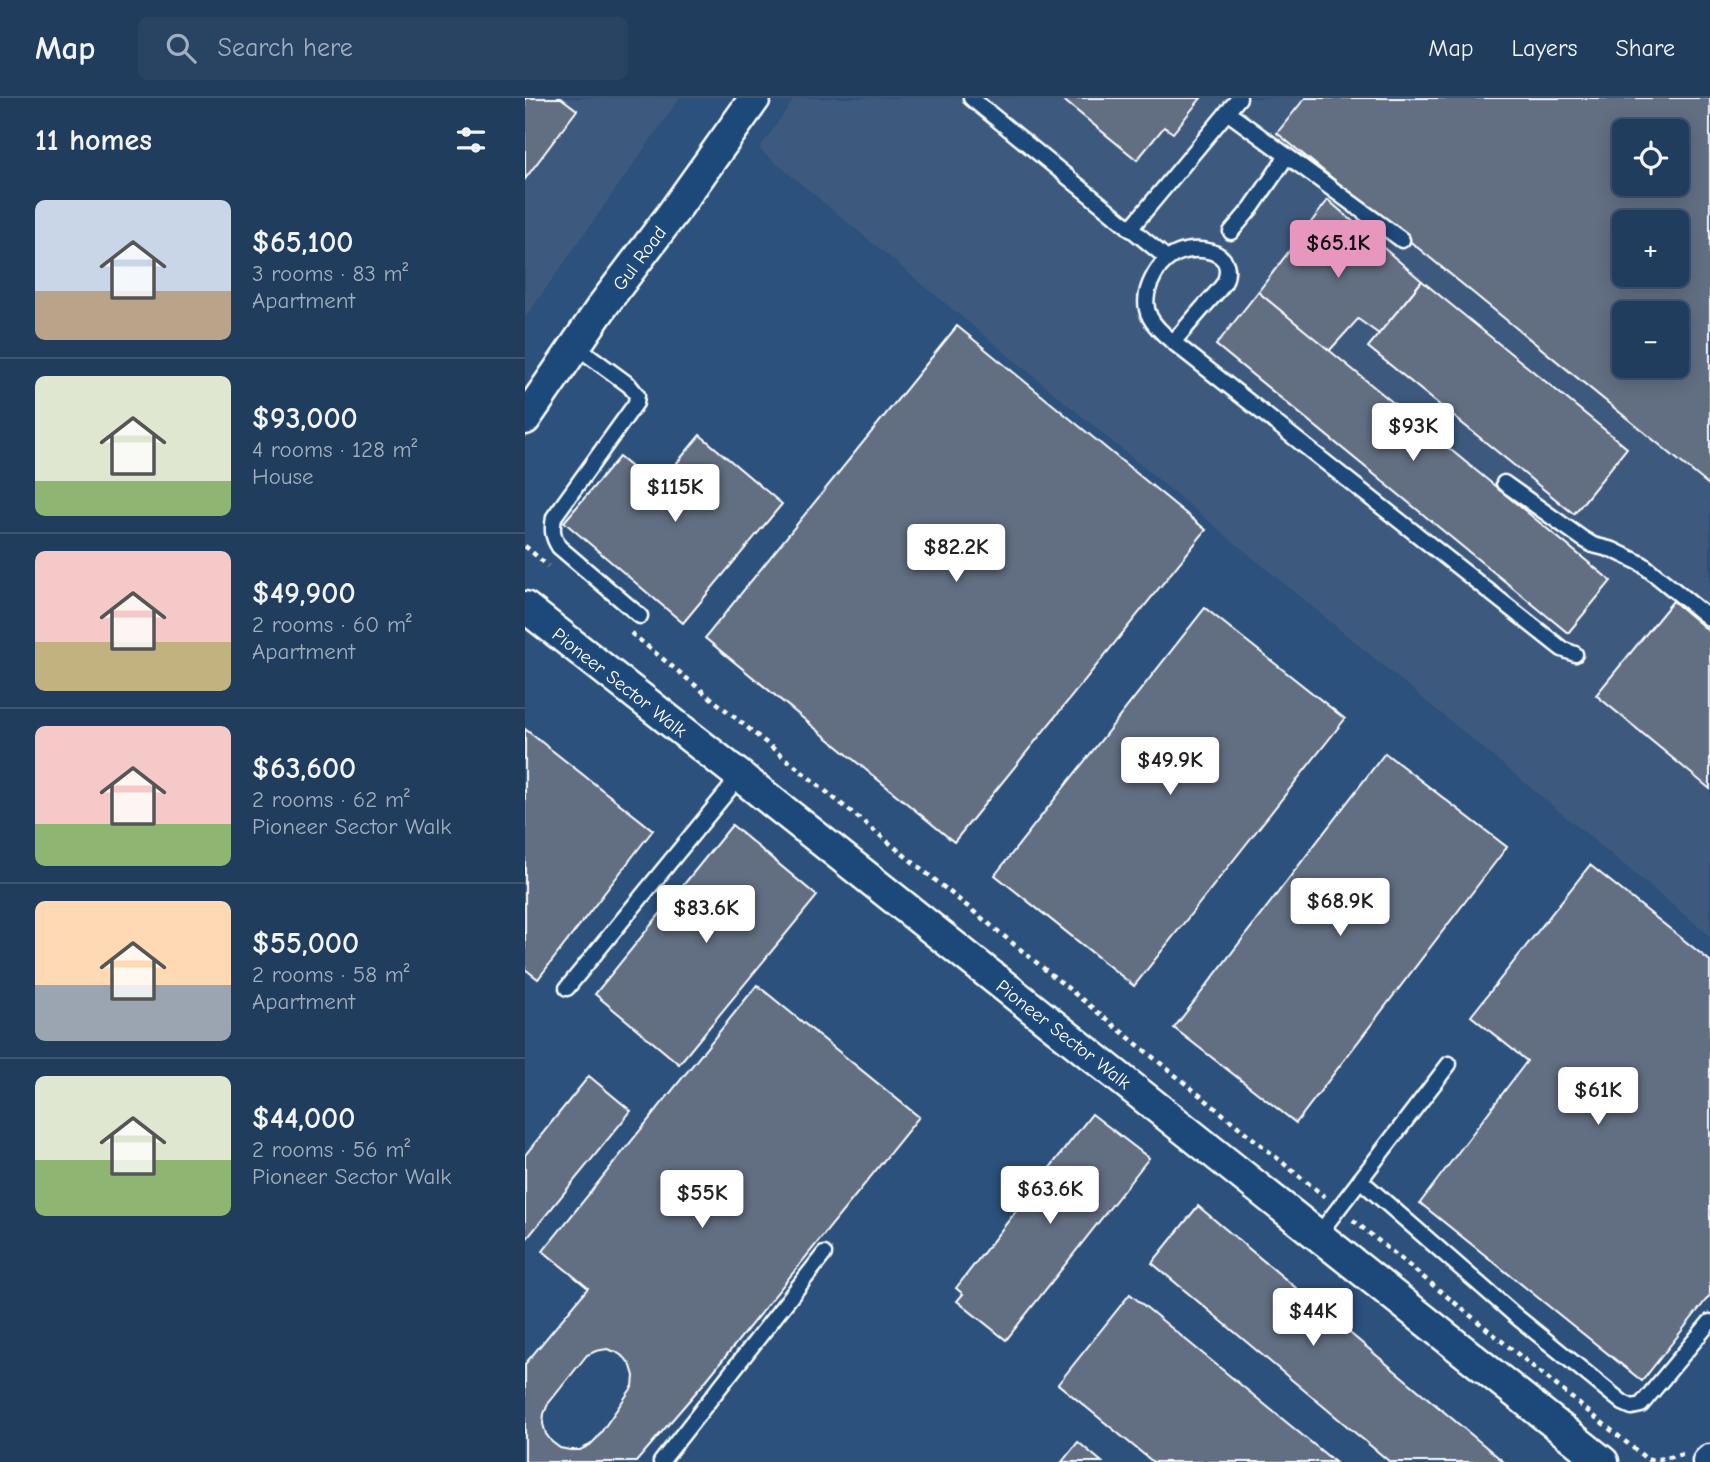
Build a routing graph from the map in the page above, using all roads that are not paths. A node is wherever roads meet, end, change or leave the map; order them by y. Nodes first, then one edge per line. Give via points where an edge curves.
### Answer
1 (755, 98) edge
2 (971, 98) edge
3 (1239, 98) edge
4 (1227, 112) junction
5 (1287, 156) junction
6 (1130, 229) junction
7 (1231, 232) dead end
8 (1402, 240) dead end
9 (1168, 259) junction
10 (1173, 342) junction
11 (576, 346) junction
12 (525, 419) edge
13 (1504, 483) dead end
14 (525, 607) edge
15 (640, 616) dead end
16 (1710, 618) edge
17 (1575, 654) dead end
18 (740, 776) junction
19 (567, 988) dead end
20 (1449, 1064) dead end
21 (1360, 1180) junction
22 (1318, 1236) junction
23 (824, 1254) dead end
24 (1710, 1322) edge
25 (661, 1462) edge
26 (1603, 1462) edge

1 - 11 street, Gul Road
2 - 6 lane
3 - 4 lane
4 - 5 lane
4 - 6 lane
5 - 7 lane
5 - 8 lane
6 - 9 lane
9 - 10 lane via 1155,273 1146,304 1159,331
9 - 10 lane via 1202,249 1220,257 1226,271 1224,283
10 - 17 lane via 1562,649
11 - 12 street, Gul Road
11 - 15 lane via 637,396 554,517 552,532 559,547
13 - 16 lane via 1593,545 1642,564
14 - 18 street, Pioneer Sector Walk
18 - 19 lane
18 - 22 street, Pioneer Sector Walk
20 - 21 lane
21 - 22 lane
21 - 24 lane via 1517,1317 1632,1407 1641,1405
22 - 26 street, Pioneer Sector Walk
23 - 25 lane

